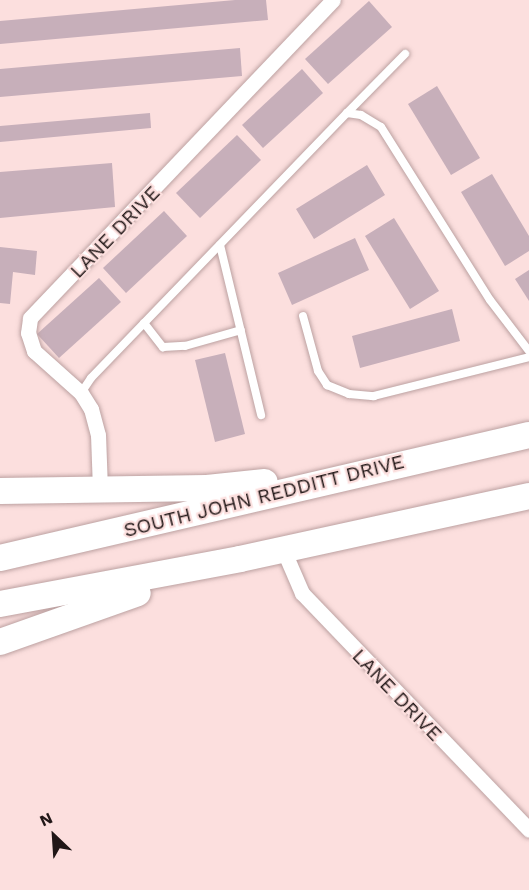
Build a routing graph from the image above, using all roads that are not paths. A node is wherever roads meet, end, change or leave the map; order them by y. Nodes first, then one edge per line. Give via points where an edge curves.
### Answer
1 (333, 0) edge
2 (405, 54) dead end
3 (347, 113) junction
4 (220, 245) junction
5 (303, 316) dead end
6 (144, 323) junction
7 (241, 330) junction
8 (529, 351) edge
9 (529, 357) edge
10 (81, 393) junction
11 (261, 415) dead end
12 (527, 432) edge
13 (375, 469) junction
14 (100, 489) junction
15 (0, 492) edge
16 (529, 496) edge
17 (283, 549) junction
18 (0, 558) edge
19 (240, 559) junction
20 (0, 604) edge
21 (0, 642) edge
22 (529, 830) edge

1 - 10 street, LANE DRIVE via 30,318 28,333 34,351
2 - 3 lane
3 - 4 lane
3 - 8 lane via 361,115 381,127 490,300
4 - 6 lane
4 - 7 lane
5 - 9 lane via 318,371 327,386 349,394 374,396
6 - 7 lane via 163,347 185,346
6 - 10 lane
7 - 11 lane
10 - 14 street, LANE DRIVE via 92,409 98,435
12 - 13 highway, SOUTH JOHN REDDITT DRIVE
13 - 14 highway via 207,488
13 - 18 highway, SOUTH JOHN REDDITT DRIVE
14 - 15 highway
16 - 17 highway
17 - 19 highway
17 - 22 street, LANE DRIVE via 302,593
19 - 20 highway
19 - 21 highway

